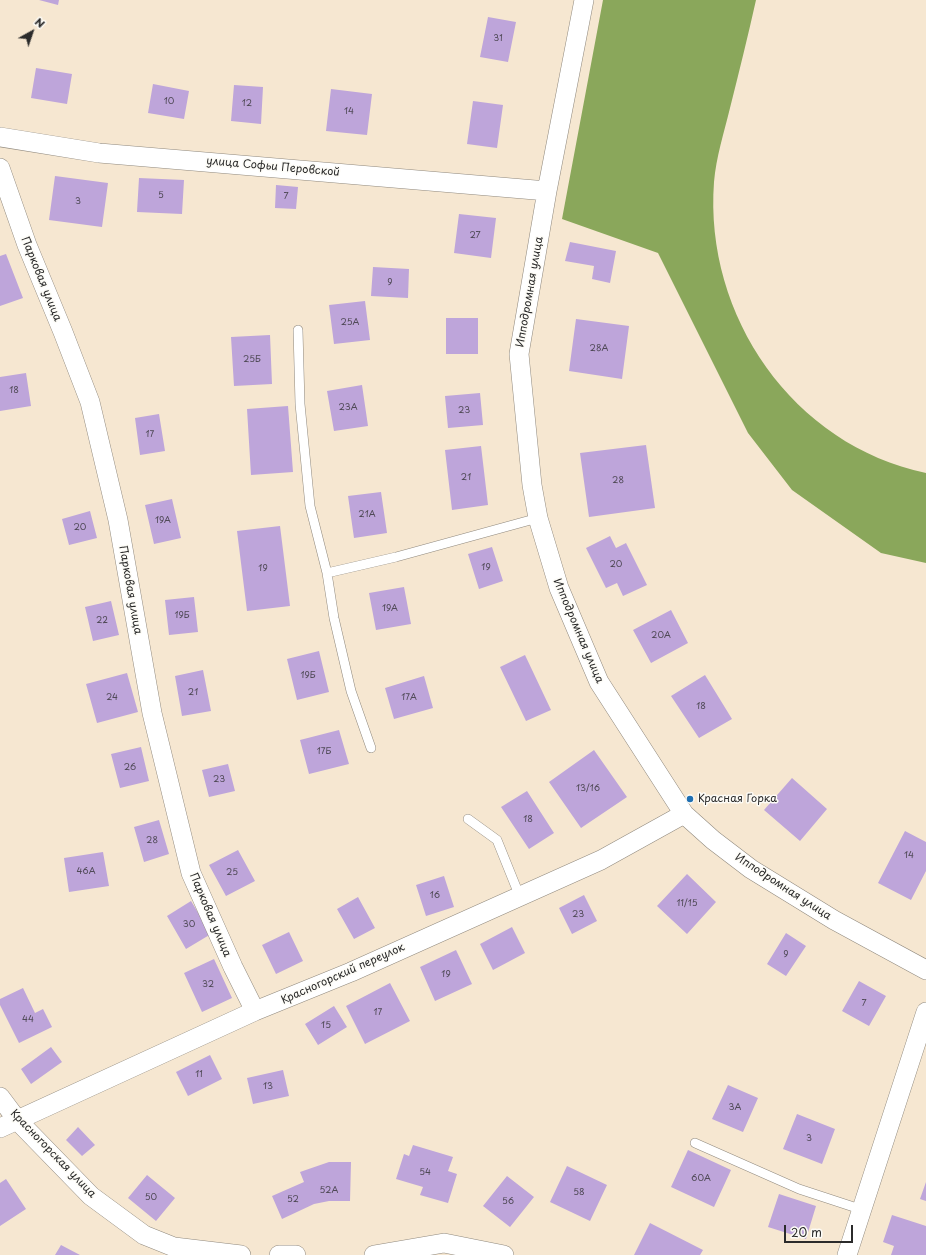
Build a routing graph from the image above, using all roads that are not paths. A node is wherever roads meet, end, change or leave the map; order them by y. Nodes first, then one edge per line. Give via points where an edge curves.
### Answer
1 (584, 0) edge
2 (0, 138) edge
3 (0, 168) edge
4 (547, 190) junction
5 (298, 330) dead end
6 (538, 518) junction
7 (327, 573) junction
8 (371, 748) dead end
9 (684, 814) junction
10 (468, 818) dead end
11 (520, 897) junction
12 (926, 970) edge
13 (255, 1011) junction
14 (926, 1012) edge
15 (0, 1097) edge
16 (18, 1121) junction
17 (0, 1128) edge
18 (694, 1143) dead end
19 (863, 1210) junction
20 (241, 1255) edge
21 (279, 1255) edge
22 (296, 1255) edge
23 (374, 1255) edge
24 (504, 1255) edge
25 (848, 1255) edge

1 - 4 street, Ипподромная улица
2 - 4 street, улица Софьи Перовской via 100,153
3 - 13 street, Парковая улица via 27,245 90,402 118,520 152,713 191,873
4 - 6 street, Ипподромная улица via 519,354 532,484
5 - 7 lane via 300,404 310,506
6 - 7 lane
6 - 9 street, Ипподромная улица via 559,588 599,682
7 - 8 lane via 334,618 351,691
9 - 11 street, Красногорский переулок via 601,860
9 - 12 street, Ипподромная улица via 751,869 834,920
10 - 11 lane via 497,840
11 - 13 street, Красногорский переулок via 351,972
13 - 16 street, Красногорский переулок
14 - 19 street
15 - 16 street, Красногорская улица
16 - 17 street, Красногорский переулок
16 - 20 street, Красногорская улица via 91,1196 144,1235 174,1247
18 - 19 lane via 799,1189
19 - 25 street
21 - 22 street
23 - 24 street via 444,1243

